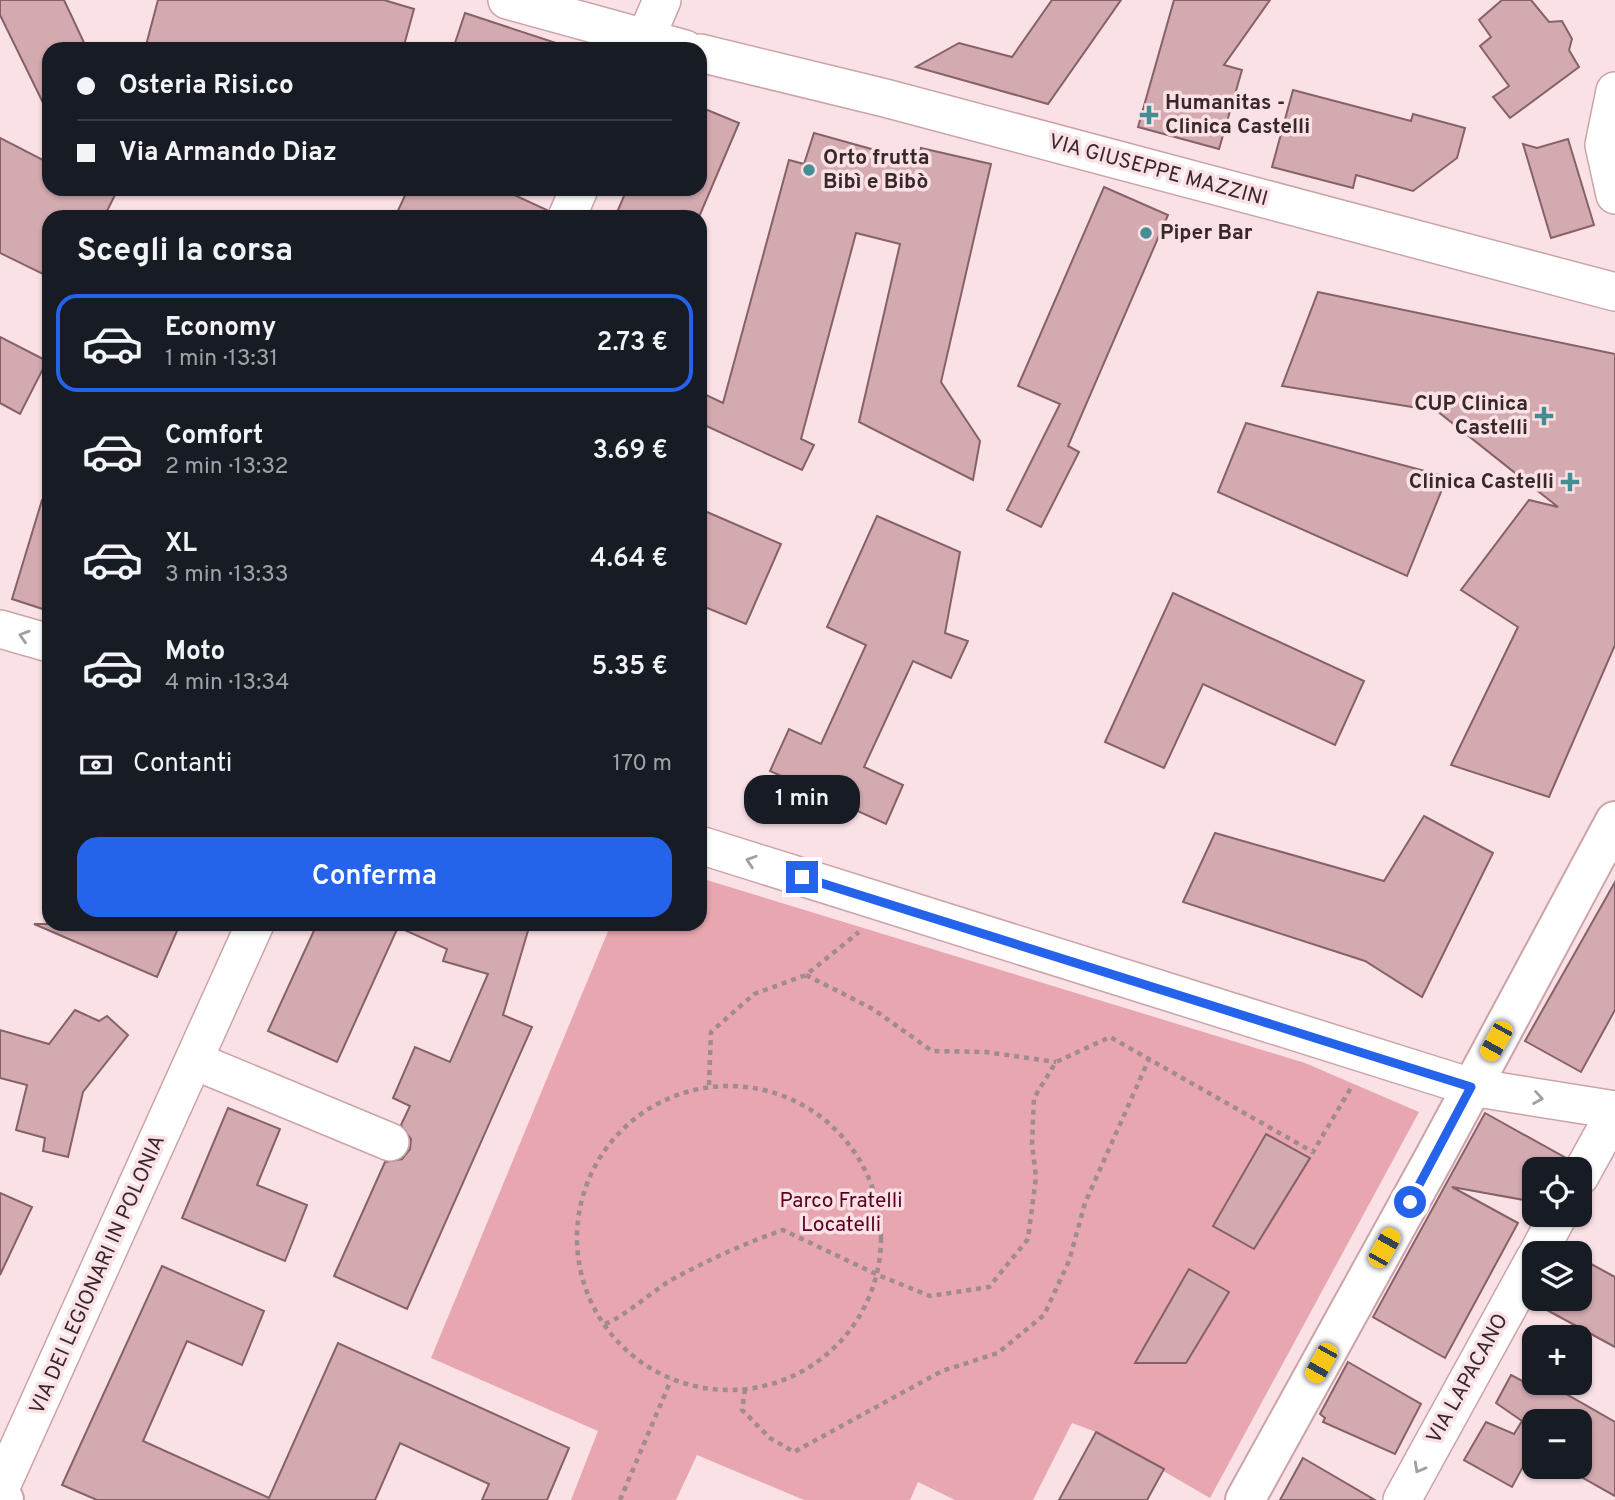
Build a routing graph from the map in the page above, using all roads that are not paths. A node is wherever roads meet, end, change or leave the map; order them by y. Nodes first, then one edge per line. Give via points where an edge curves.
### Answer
1 (507, 0) edge
2 (662, 0) edge
3 (637, 42) edge
4 (644, 42) edge
5 (707, 55) edge
6 (1615, 91) edge
7 (1615, 195) edge
8 (1615, 292) edge
9 (0, 629) edge
10 (42, 641) edge
11 (1615, 821) edge
12 (707, 847) edge
13 (252, 931) edge
14 (195, 1060) junction
15 (1471, 1087) junction
16 (1615, 1112) edge
17 (390, 1142) dead end
18 (1590, 1157) edge
19 (1522, 1282) edge
20 (0, 1489) edge
21 (1245, 1500) edge
22 (1402, 1500) edge

1 - 3 street
2 - 4 street
5 - 8 street, VIA GIUSEPPE MAZZINI
6 - 7 street via 1604,145
10 -> 9 street
11 - 15 street
15 -> 12 street
13 - 14 street, VIA DEI LEGIONARI IN POLONIA
14 - 17 street
14 - 20 street, VIA DEI LEGIONARI IN POLONIA
15 -> 16 street
15 - 21 street
16 - 18 street
19 -> 22 street, VIA LAPACANO

